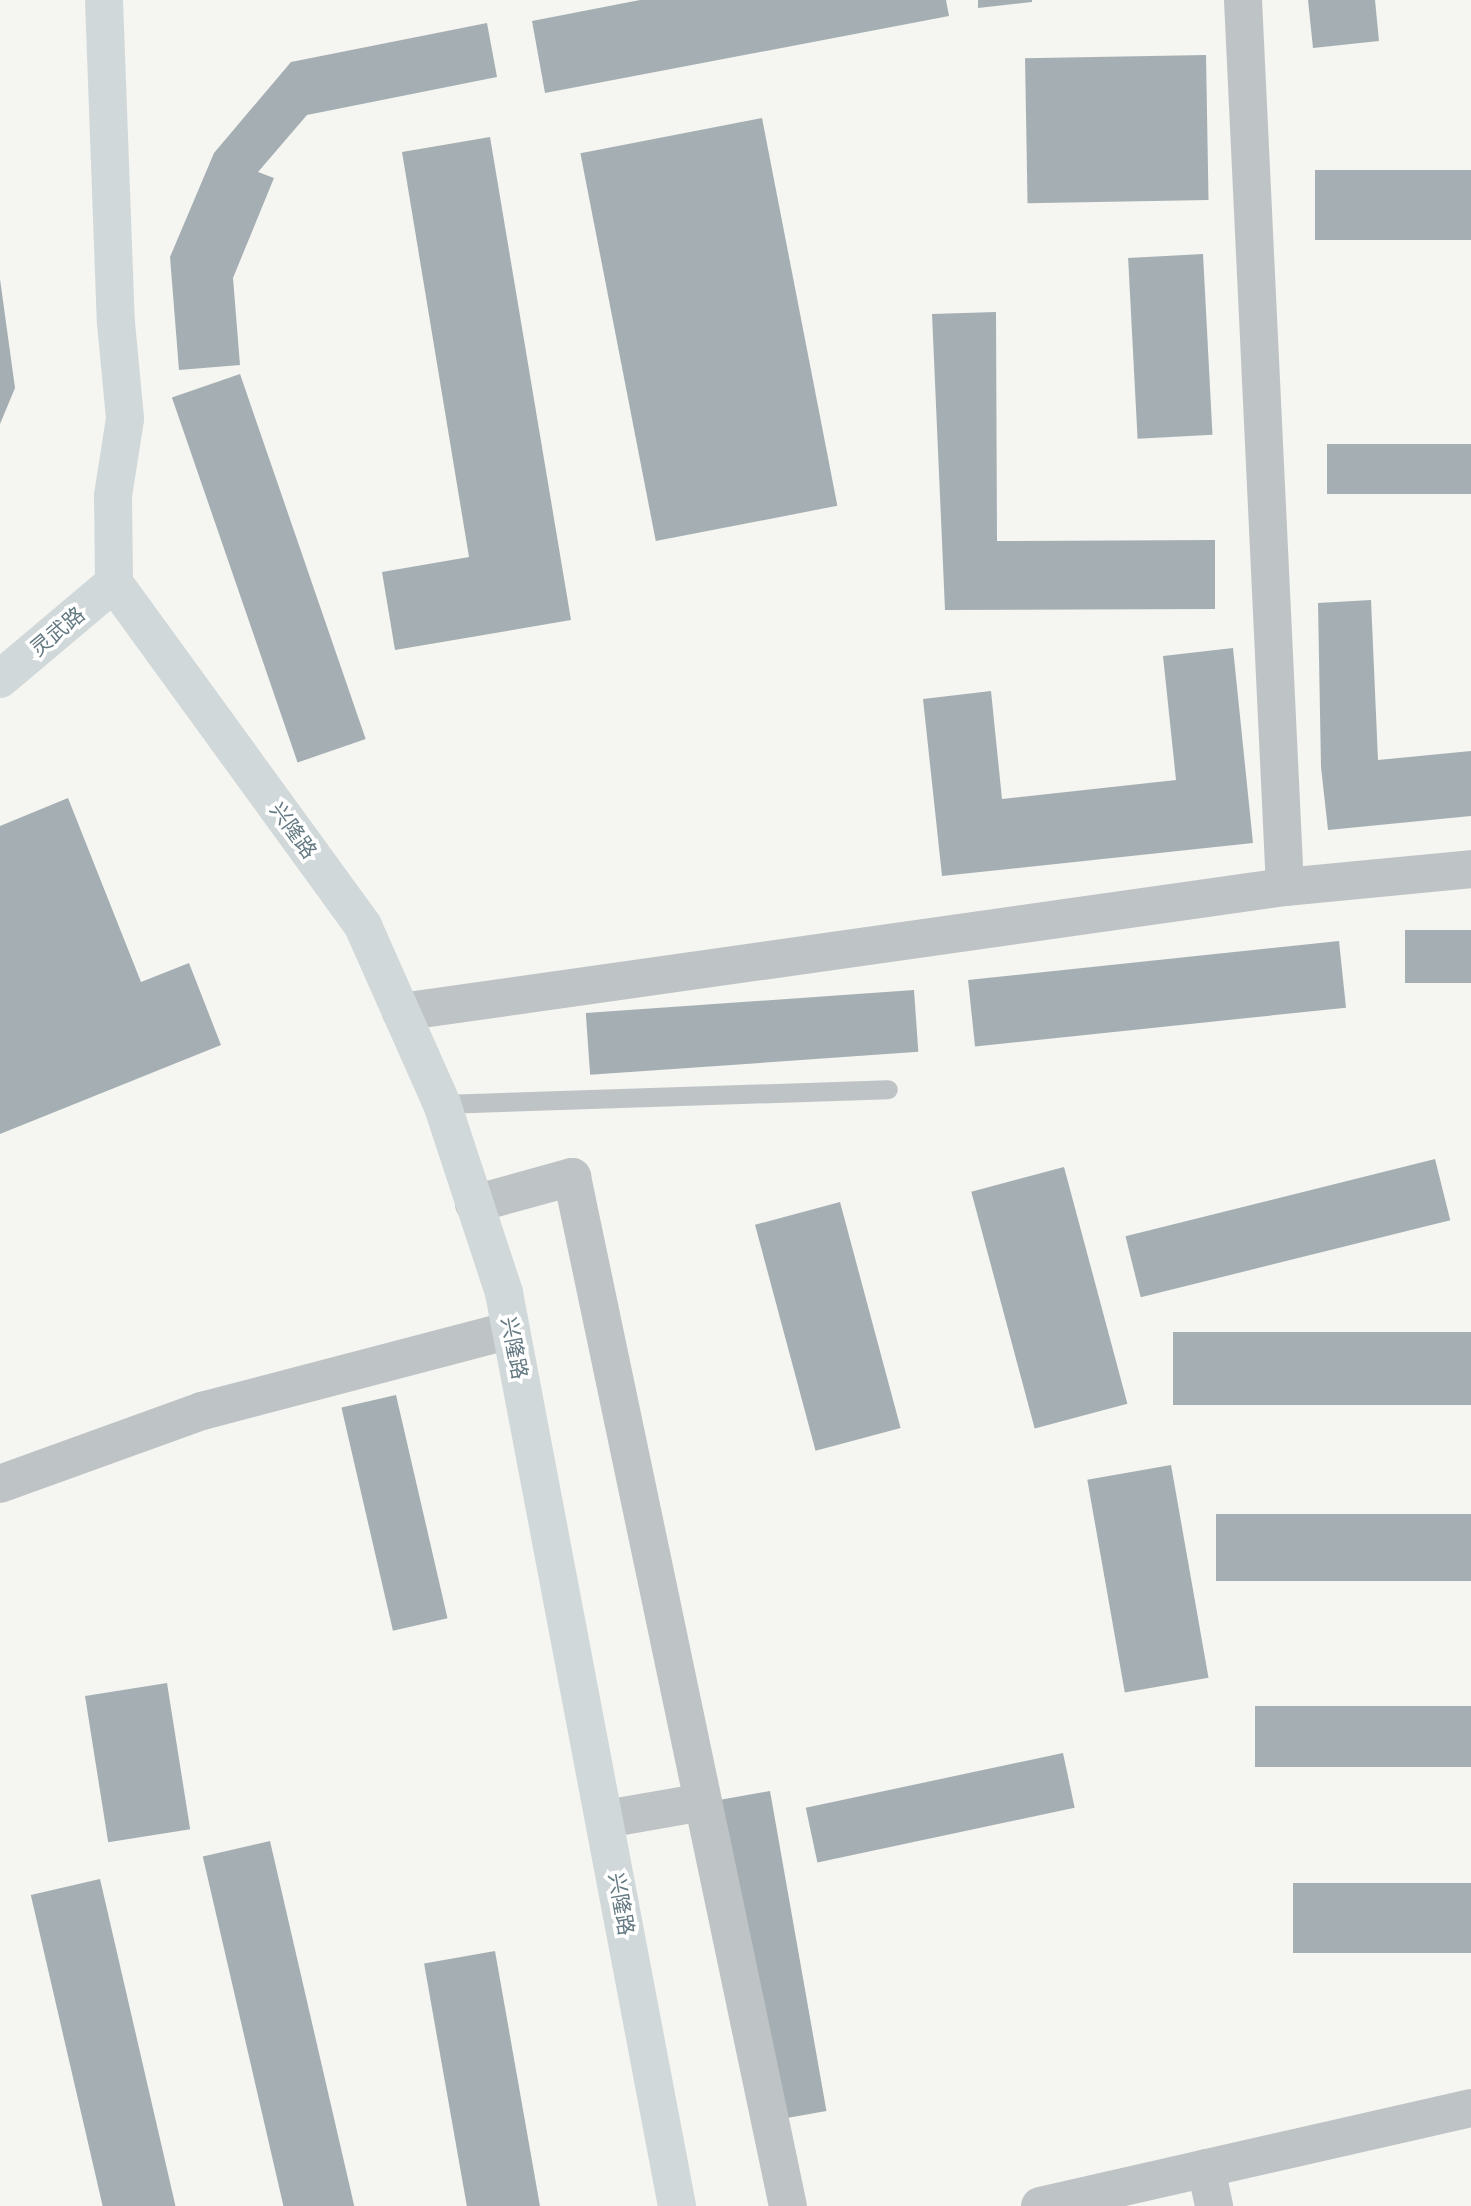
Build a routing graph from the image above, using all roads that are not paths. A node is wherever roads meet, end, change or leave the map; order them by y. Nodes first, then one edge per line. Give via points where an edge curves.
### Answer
1 (104, 0) edge
2 (1242, 0) edge
3 (114, 583) junction
4 (0, 679) edge
5 (1471, 869) edge
6 (1285, 887) junction
7 (401, 1012) junction
8 (888, 1089) dead end
9 (442, 1104) junction
10 (474, 1204) junction
11 (511, 1330) junction
12 (0, 1484) edge
13 (703, 1802) junction
14 (606, 1819) junction
15 (1471, 2108) edge
16 (1206, 2168) junction
17 (677, 2206) edge
18 (788, 2206) edge
19 (1040, 2206) edge
20 (1214, 2206) edge

1 - 3 main road via 116,323 125,419 113,496
2 - 6 street
3 - 4 main road, 灵武路
3 - 7 main road, 兴隆路 via 363,926
5 - 6 street
6 - 7 street
7 - 9 main road, 兴隆路
8 - 9 lane
9 - 10 main road, 兴隆路
10 - 11 main road, 兴隆路
10 - 13 street via 572,1177
11 - 12 street via 202,1411
11 - 14 main road, 兴隆路
13 - 14 street
13 - 18 street
14 - 17 main road, 兴隆路
15 - 16 street
16 - 19 street
16 - 20 street

